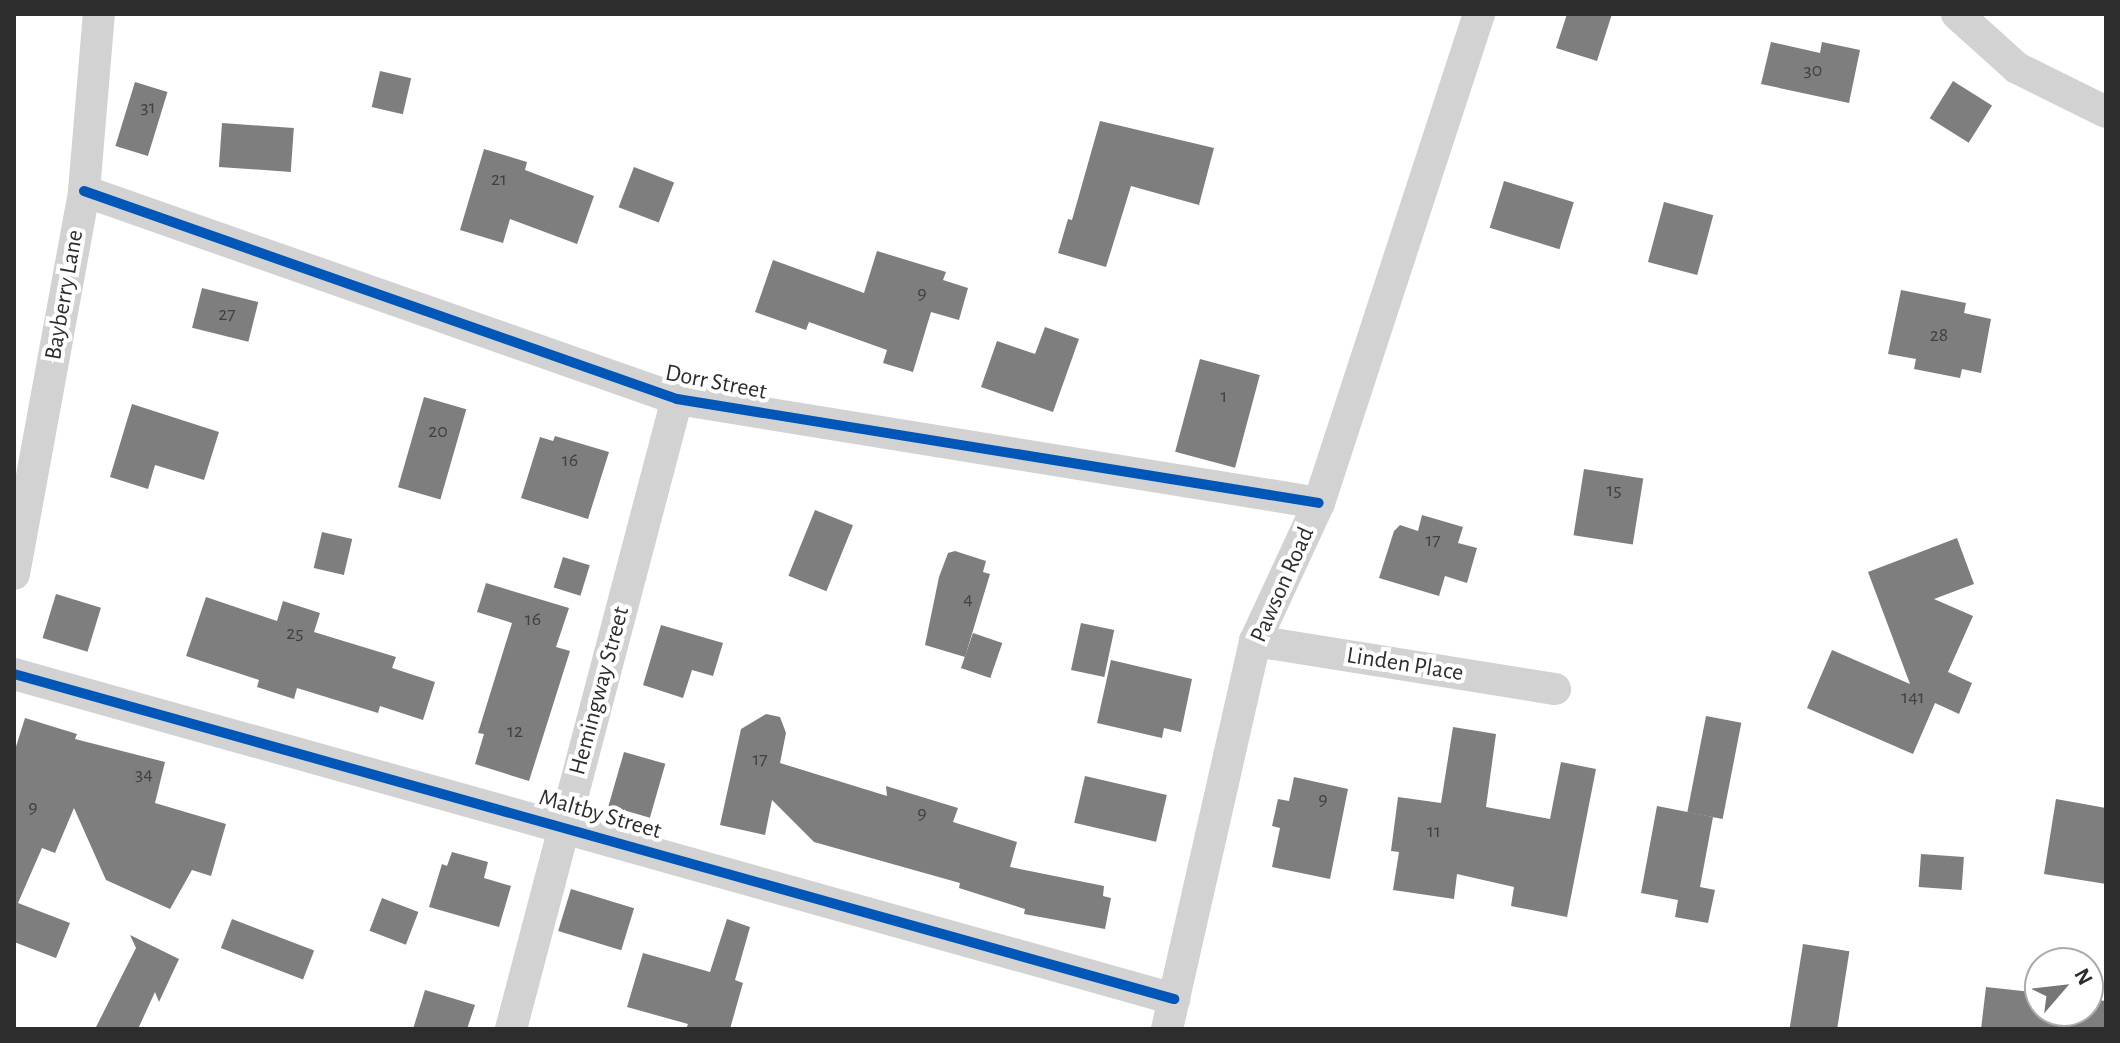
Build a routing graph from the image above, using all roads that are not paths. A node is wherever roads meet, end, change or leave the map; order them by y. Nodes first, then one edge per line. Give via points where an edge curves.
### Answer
1 (99, 14) edge
2 (1479, 14) edge
3 (1957, 14) edge
4 (2106, 112) edge
5 (84, 191) junction
6 (677, 399) junction
7 (1319, 503) junction
8 (14, 574) edge
9 (1255, 641) junction
10 (14, 674) edge
11 (1555, 689) dead end
12 (564, 826) junction
13 (1170, 1014) edge
14 (511, 1029) edge

1 - 5 street, Bayberry Lane
2 - 7 street, Pawson Road
3 - 4 street via 2017,68
5 - 6 street, Dorr Street
5 - 8 street, Bayberry Lane
6 - 7 street, Dorr Street
6 - 12 street, Hemingway Street
7 - 9 street, Pawson Road
9 - 11 street, Linden Place
9 - 13 street, Pawson Road
10 - 12 street, Maltby Street
12 - 13 street, Maltby Street
12 - 14 street, Hemingway Street

